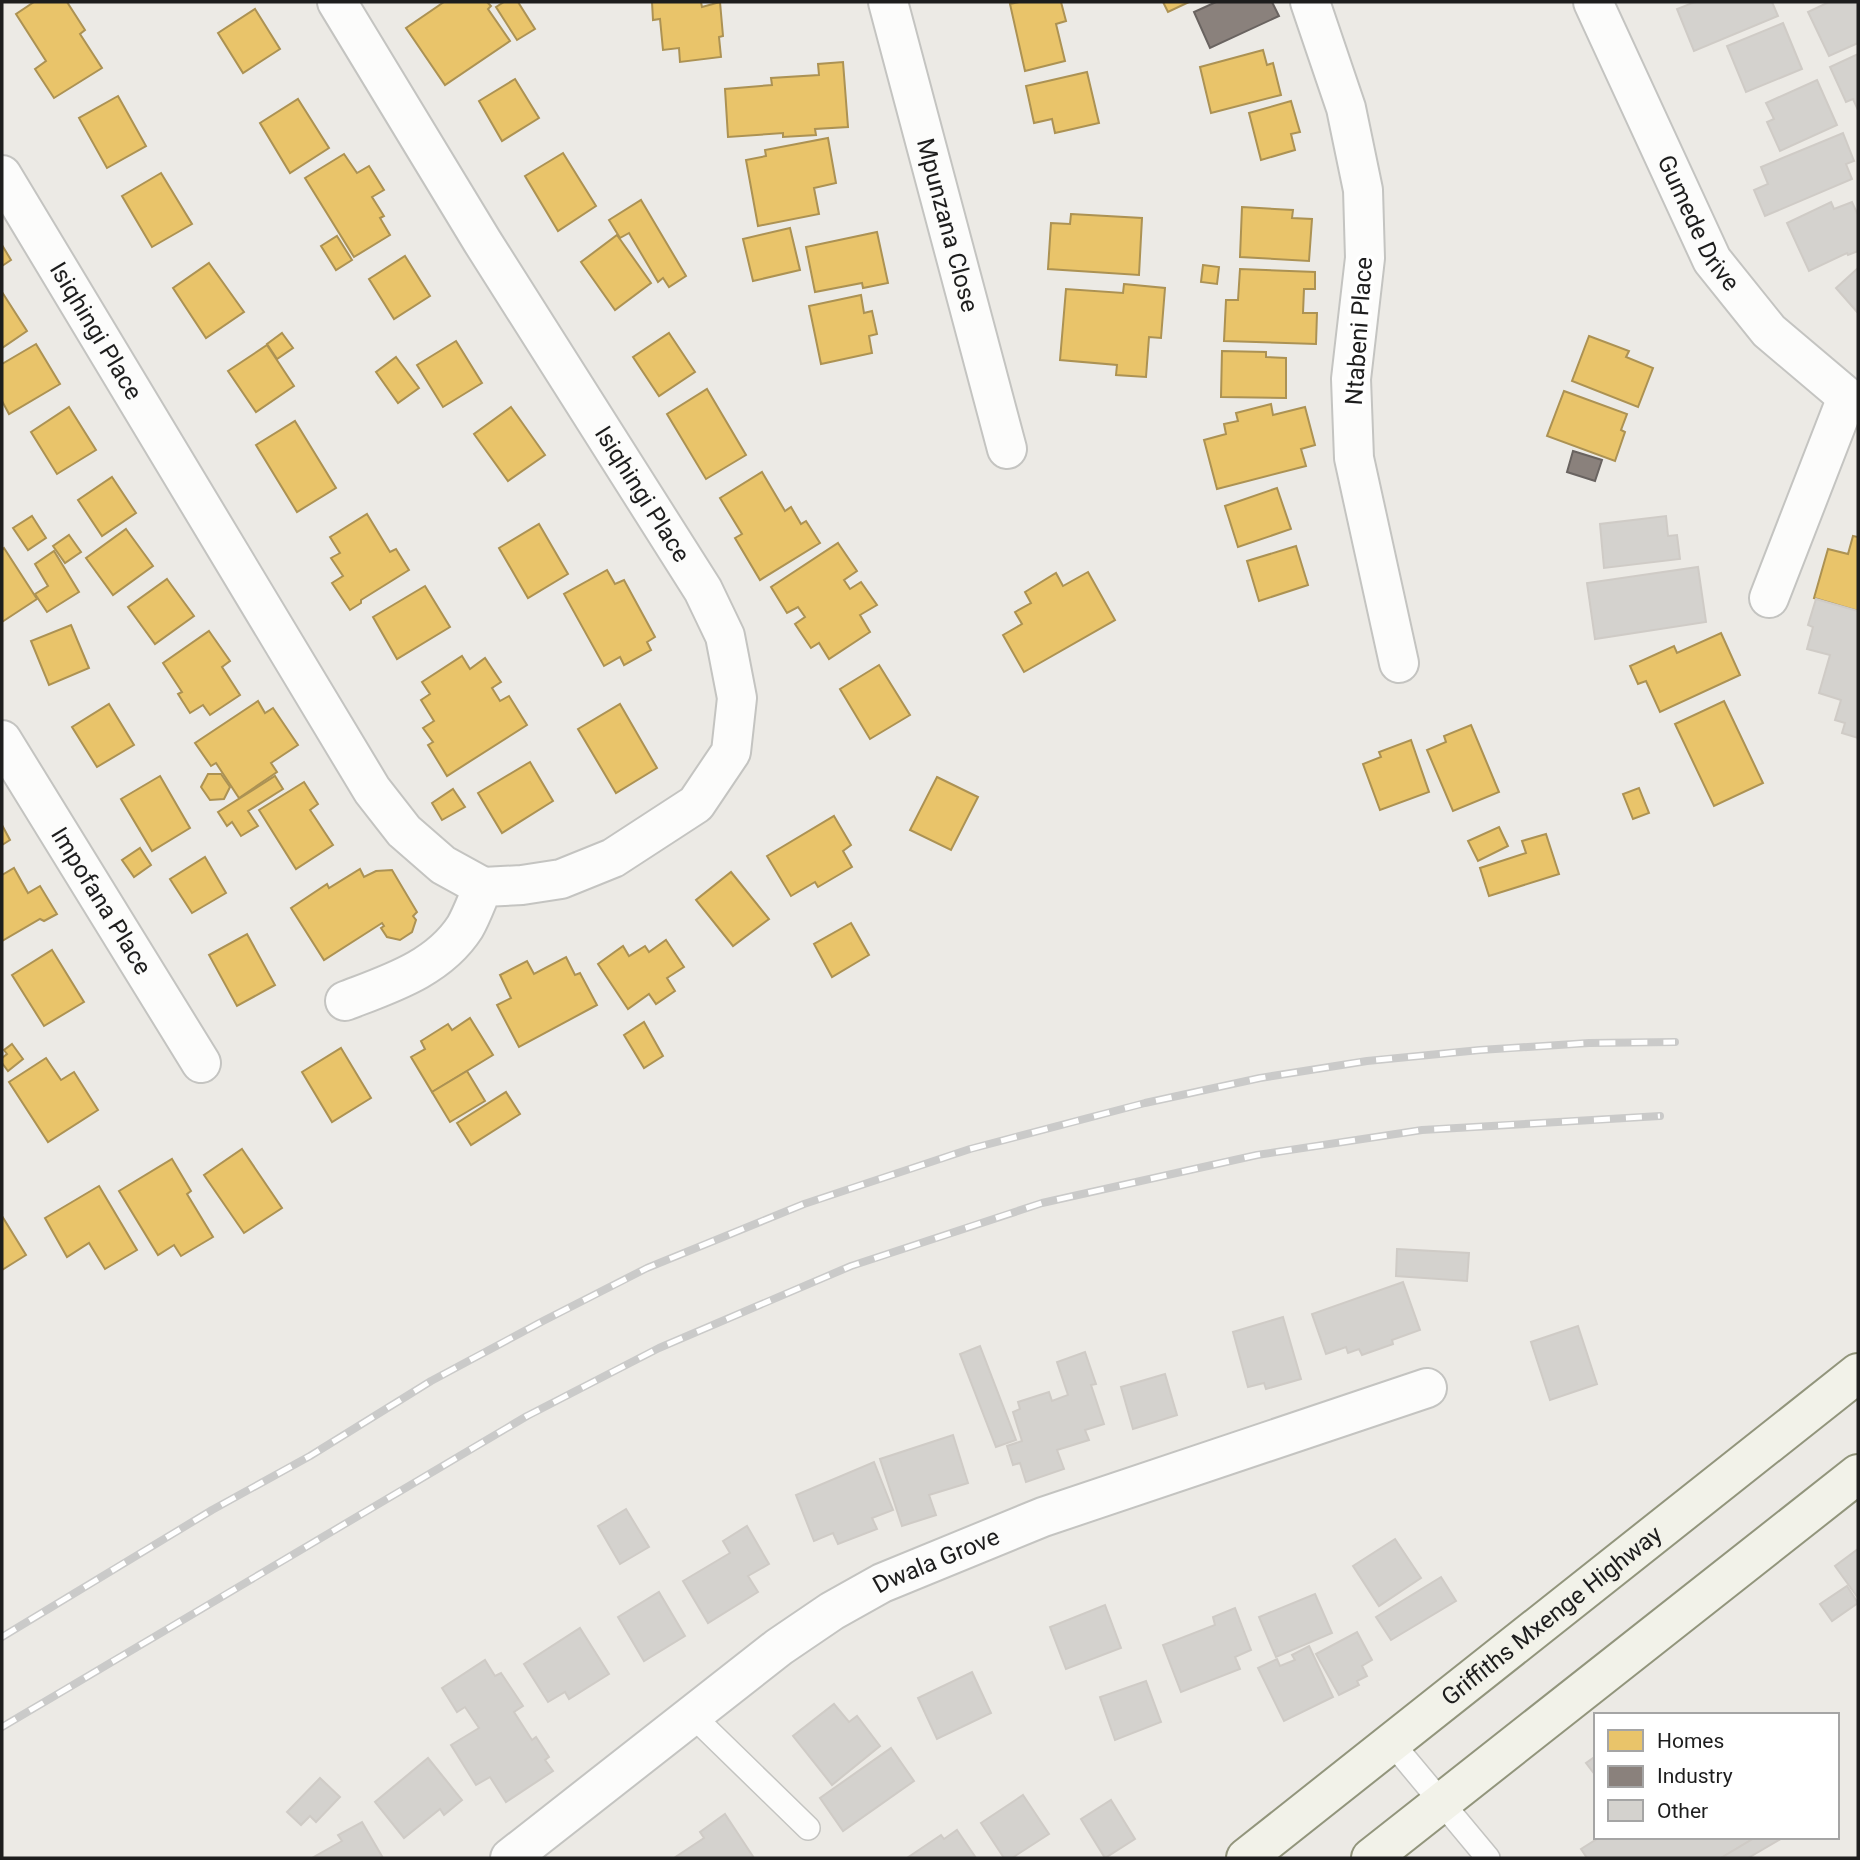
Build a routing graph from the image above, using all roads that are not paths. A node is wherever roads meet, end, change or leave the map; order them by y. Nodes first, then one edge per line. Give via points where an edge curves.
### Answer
1 (337, 2) edge
2 (888, 2) edge
3 (1310, 2) edge
4 (1593, 2) edge
5 (2, 176) edge
6 (1853, 399) edge
7 (1007, 449) dead end
8 (1769, 598) dead end
9 (1399, 663) dead end
10 (2, 740) edge
11 (483, 887) junction
12 (345, 1001) dead end
13 (201, 1063) dead end
14 (1858, 1373) edge
15 (1427, 1388) dead end
16 (1858, 1474) edge
17 (692, 1715) junction
18 (1392, 1743) junction
19 (1441, 1803) junction
20 (808, 1828) dead end
21 (510, 1858) edge
22 (1246, 1858) edge
23 (1371, 1858) edge
24 (1488, 1858) edge

1 - 11 street, Isiqhingi Place via 703,590 725,636 737,698 731,752 696,804 613,859 561,879
2 - 7 street, Mpunzana Close
3 - 9 street, Ntabeni Place via 1346,108 1363,190 1365,258 1351,379 1354,458
4 - 6 street, Gumede Drive via 1712,260 1769,331
5 - 11 street, Isiqhingi Place via 372,790 414,840 443,865
6 - 8 street
10 - 13 street, Impofana Place
11 - 12 street via 465,927 445,950 414,974
14 - 18 street, Griffiths Mxenge Highway
15 - 17 street, Dwala Grove via 1043,1517 882,1583 779,1647
16 - 19 street
17 - 20 lane
17 - 21 street, Dwala Grove
18 - 19 lane
18 - 22 street, Griffiths Mxenge Highway
19 - 23 street
19 - 24 lane

